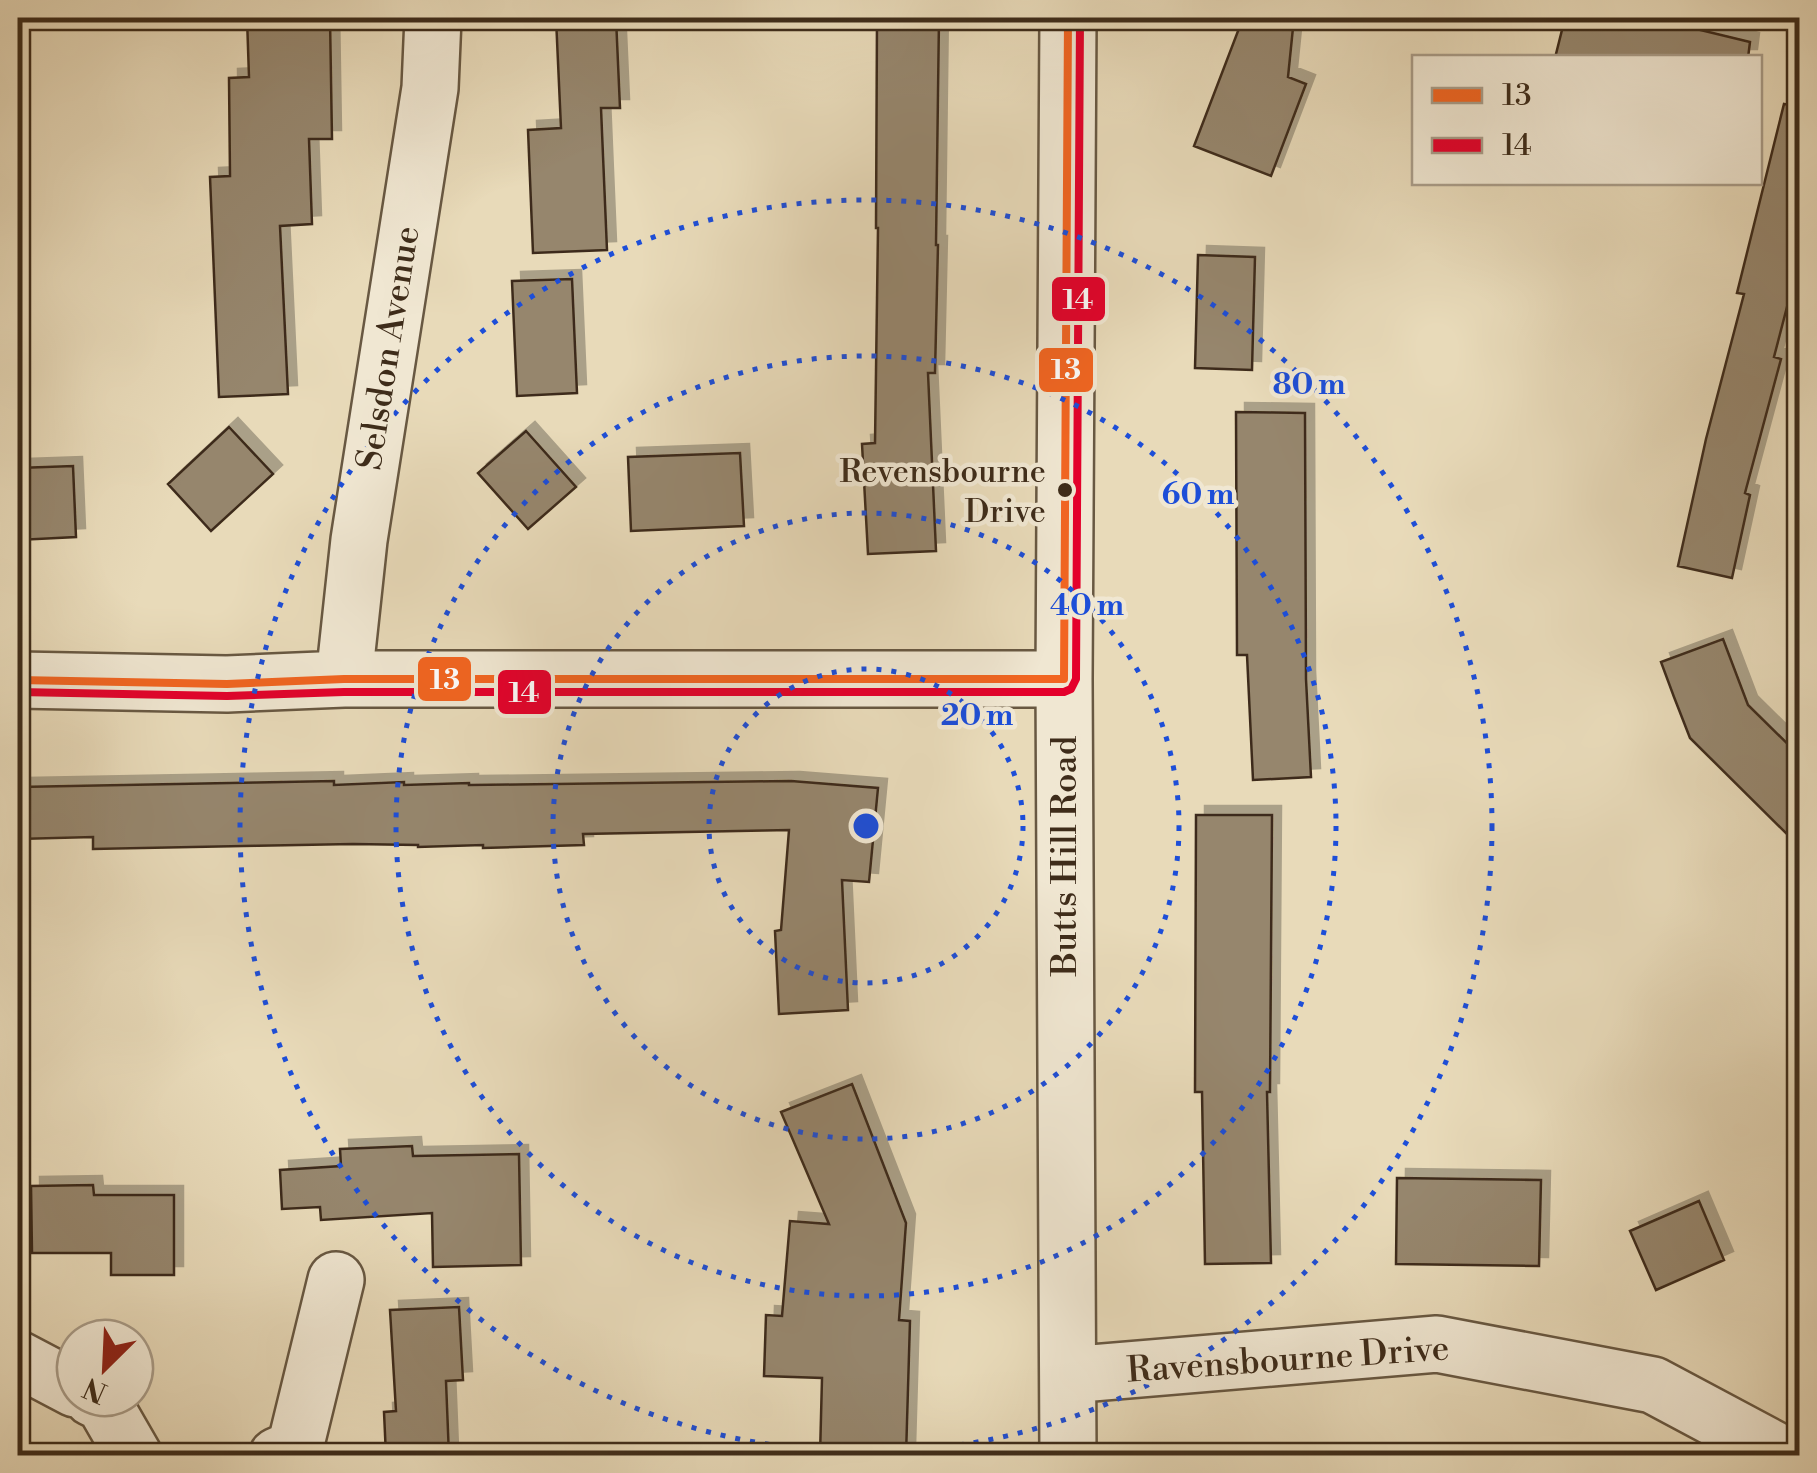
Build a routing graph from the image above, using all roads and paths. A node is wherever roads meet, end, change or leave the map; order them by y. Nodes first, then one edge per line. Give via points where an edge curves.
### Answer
1 (433, 18) edge
2 (1068, 18) edge
3 (344, 679) junction
4 (1064, 679) junction
5 (18, 680) edge
6 (336, 1280) dead end
7 (18, 1359) edge
8 (1068, 1375) junction
9 (55, 1378) edge
10 (112, 1418) edge
11 (134, 1456) edge
12 (277, 1456) edge
13 (1068, 1456) edge
14 (1786, 1456) edge

1 - 3 street, Selsdon Avenue via 430,88 359,540
2 - 4 street, Butts Hill Road
3 - 4 street
3 - 5 street
4 - 8 street, Butts Hill Road
6 - 12 street via 295,1448
7 - 9 street
8 - 13 street, Butts Hill Road
8 - 14 street, Ravensbourne Drive via 1436,1344 1654,1385
10 - 11 street

